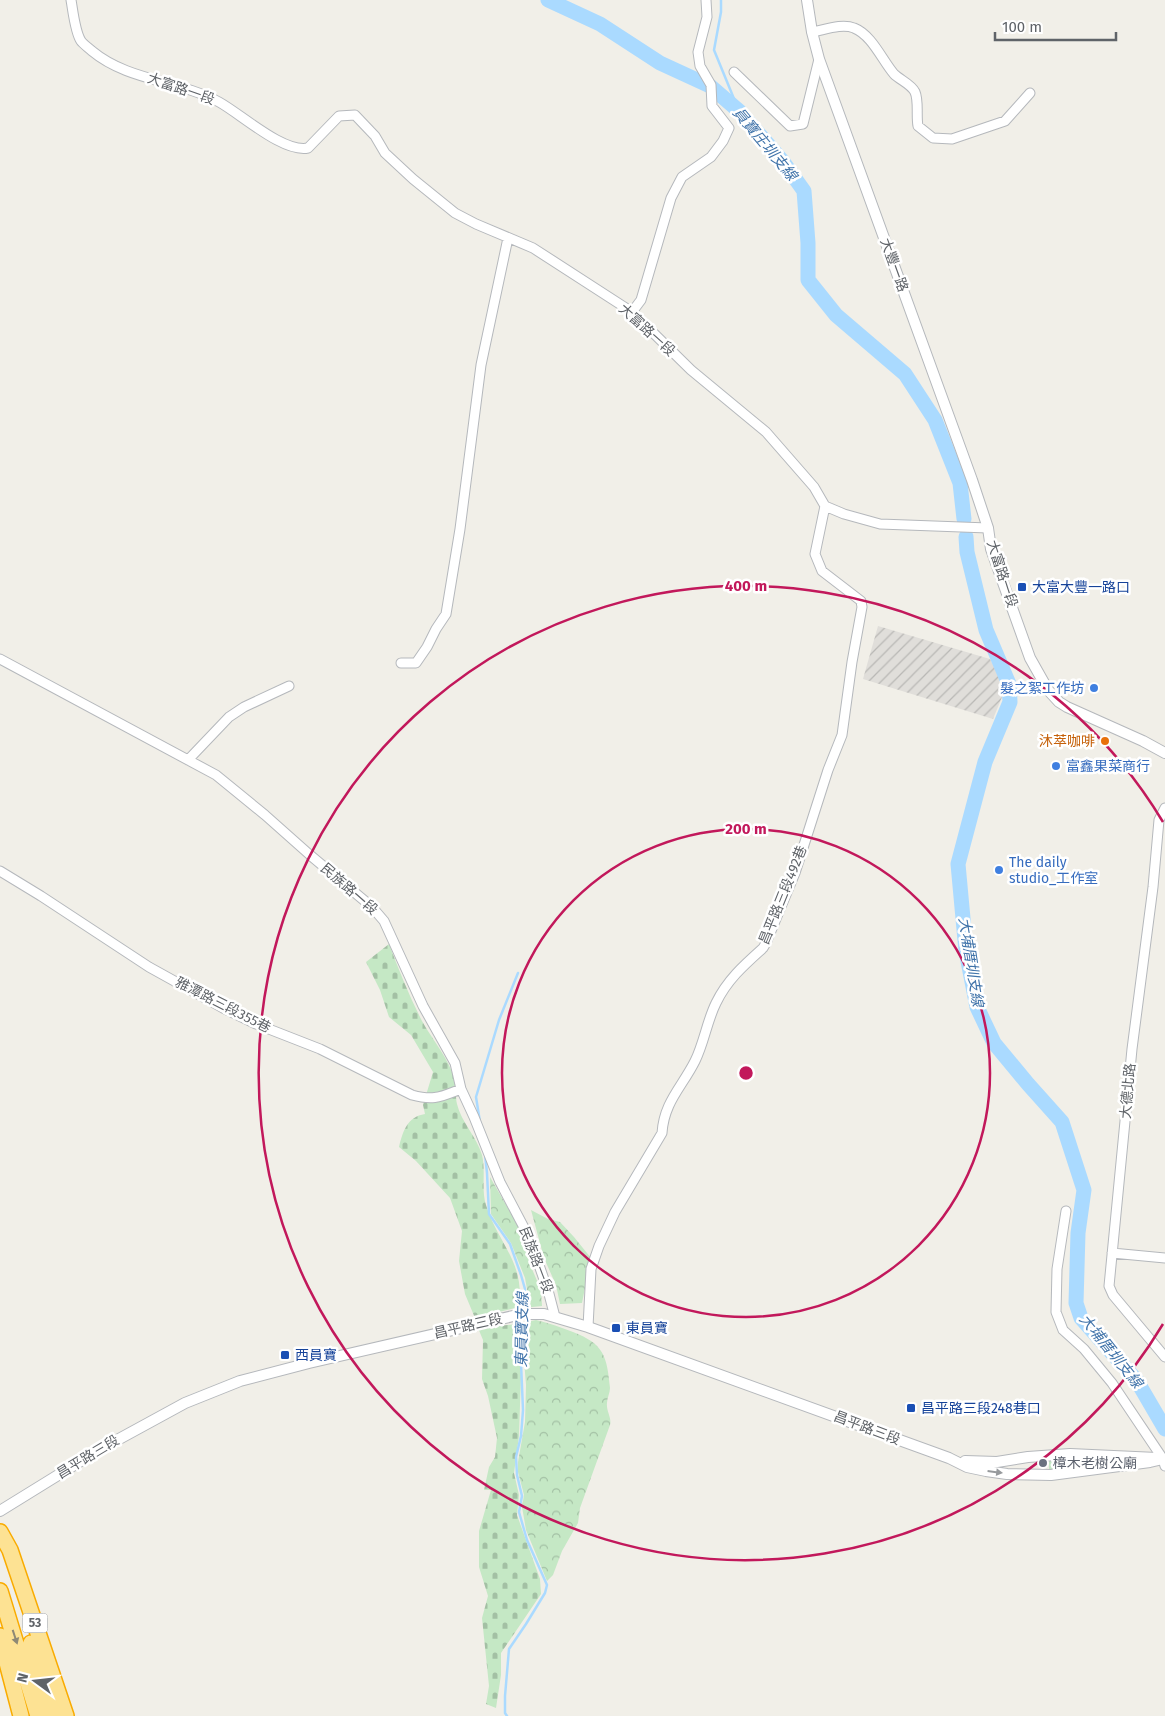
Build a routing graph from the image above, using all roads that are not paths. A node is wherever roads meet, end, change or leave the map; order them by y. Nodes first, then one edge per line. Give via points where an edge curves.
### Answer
1 (71, 0) edge
2 (706, 0) edge
3 (807, 0) edge
4 (812, 32) junction
5 (819, 59) junction
6 (734, 72) dead end
7 (1030, 93) dead end
8 (508, 238) junction
9 (632, 312) junction
10 (825, 506) junction
11 (988, 528) junction
12 (0, 659) edge
13 (401, 663) dead end
14 (289, 686) dead end
15 (1165, 753) edge
16 (188, 760) junction
17 (1165, 808) edge
18 (0, 871) edge
19 (461, 1089) junction
20 (1066, 1211) dead end
21 (1112, 1253) junction
22 (1165, 1258) edge
23 (555, 1317) junction
24 (588, 1327) junction
25 (1165, 1357) edge
26 (949, 1458) junction
27 (1164, 1461) edge
28 (0, 1511) edge
29 (0, 1532) edge
30 (0, 1546) edge
31 (0, 1591) edge
32 (0, 1636) edge
33 (21, 1716) edge
34 (38, 1716) edge
35 (53, 1716) edge
36 (66, 1716) edge

1 - 8 street, 大富路一段 via 80,40 116,66 217,101 267,136 302,149 308,148 339,116 355,115 386,153 413,179 455,212
2 - 9 street via 707,17 698,52 700,66 711,85 712,106 729,128 711,157 682,176 671,198 641,300
3 - 4 street, 大豐一路
4 - 5 street, 大豐一路
4 - 7 street via 847,26 856,28 895,75 914,90 918,126 933,138 952,139 1005,121
5 - 6 street via 803,124 797,125 790,126
5 - 11 street, 大豐一路
8 - 9 street, 大富路一段 via 533,248
8 - 13 street via 481,365 446,614 416,663
9 - 10 street, 大富路一段 via 691,370 766,432 814,487
10 - 11 street, 大富路一段 via 880,524
10 - 24 street, 昌平路三段492巷 via 815,554 822,571 860,601 862,607 842,735 795,873 766,943 731,977 716,1003 696,1061 663,1119 662,1134 615,1212 599,1246 591,1269
11 - 15 street, 大富路一段 via 991,549 1030,658 1048,690 1067,707 1144,740
12 - 16 street, 民族路一段
14 - 16 street via 229,717
16 - 19 street, 民族路一段 via 216,775 372,906 384,921 423,1006 455,1063
17 - 21 street, 大德北路 via 1159,820
18 - 19 street, 雅潭路三段355巷 via 149,967 256,1024 320,1049 412,1095 437,1099
19 - 23 street, 民族路一段 via 500,1182 530,1239
20 - 27 street via 1057,1269 1056,1312 1063,1330 1084,1349 1112,1383
21 - 22 street
21 - 25 street, 大德北路 via 1109,1286 1113,1296
23 - 24 street, 昌平路三段
23 - 28 street, 昌平路三段 via 536,1313 518,1315 240,1381 185,1403 96,1451
24 - 26 street, 昌平路三段
26 - 27 street, 昌平路三段 via 996,1462 1070,1454 1151,1456
26 -> 27 street, 昌平路三段 via 967,1467 986,1471 1051,1475
29 - 36 highway, 53 via 10,1550
30 - 35 highway
31 -> 34 highway
32 - 33 highway

